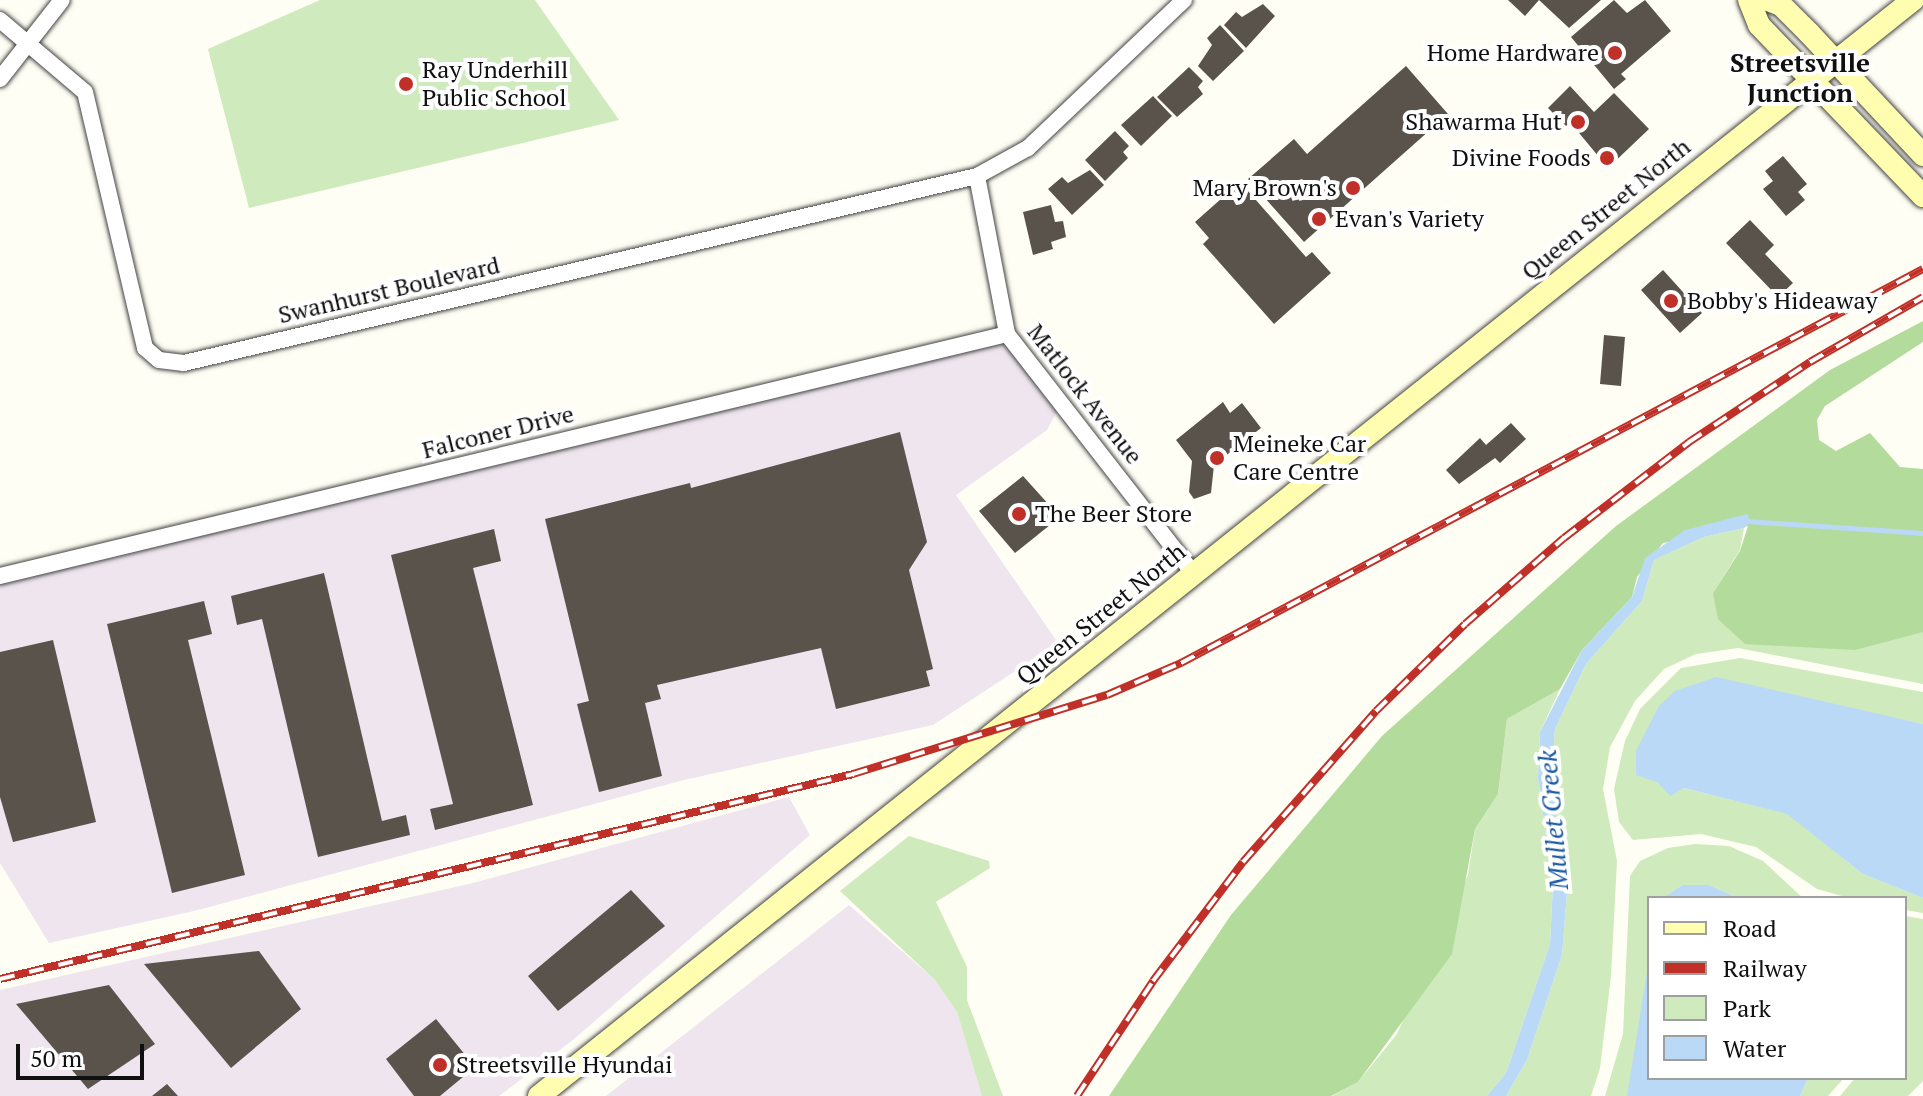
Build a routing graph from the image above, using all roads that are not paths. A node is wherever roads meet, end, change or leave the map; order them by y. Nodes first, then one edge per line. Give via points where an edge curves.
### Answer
1 (62, 0) edge
2 (1184, 0) edge
3 (1749, 0) edge
4 (1768, 0) edge
5 (1913, 0) edge
6 (0, 20) edge
7 (29, 42) junction
8 (1836, 61) junction
9 (0, 79) edge
10 (1811, 79) junction
11 (1923, 155) edge
12 (977, 176) junction
13 (1923, 196) edge
14 (1007, 334) junction
15 (1193, 573) junction
16 (0, 576) edge
17 (539, 1096) edge

1 - 7 street
2 - 12 street, Swanhurst Boulevard via 1028,148
3 - 10 main road via 1759,25
4 - 8 main road via 1781,5
5 - 8 main road, Queen Street North
6 - 7 street, Swanhurst Boulevard
7 - 9 street
7 - 12 street, Swanhurst Boulevard via 85,92 145,348 159,360 184,363
8 - 10 main road, Queen Street North
8 - 11 main road
10 - 13 main road
10 - 15 main road, Queen Street North
12 - 14 street, Matlock Avenue
14 - 15 street, Matlock Avenue
14 - 16 street, Falconer Drive
15 - 17 main road, Queen Street North

